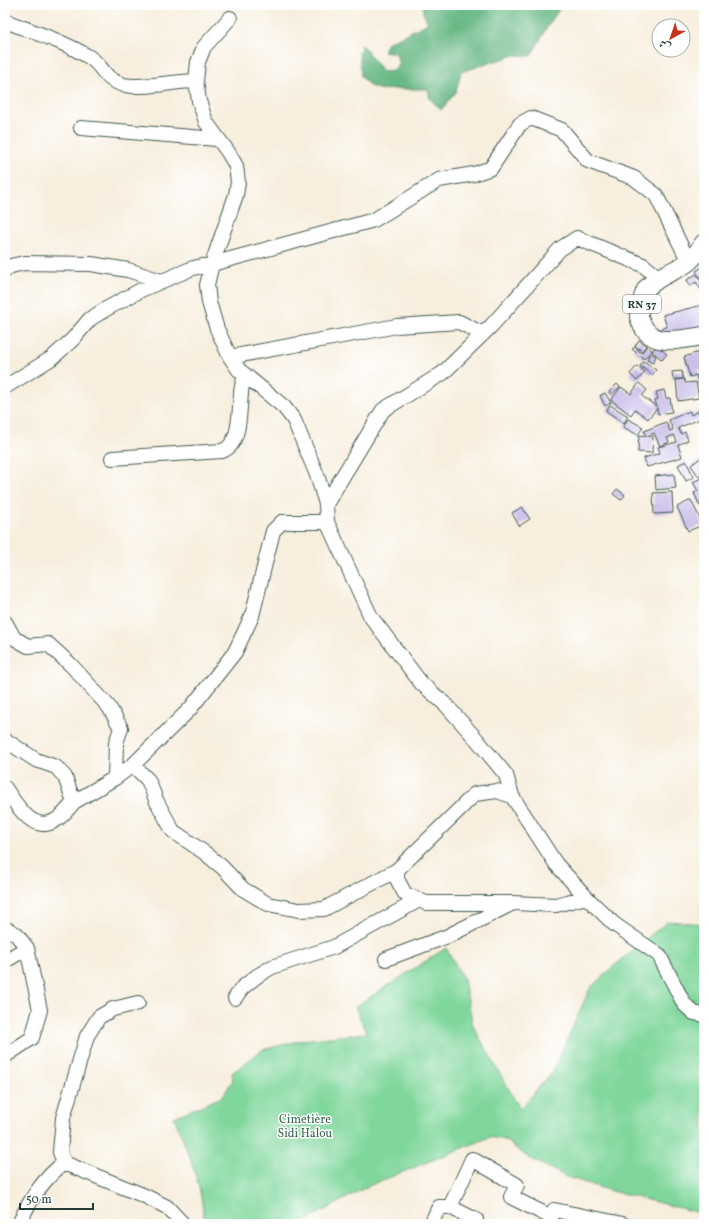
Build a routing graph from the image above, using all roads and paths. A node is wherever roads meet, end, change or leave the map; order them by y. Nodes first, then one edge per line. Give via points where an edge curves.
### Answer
1 (230, 18) dead end
2 (5, 21) edge
3 (196, 81) junction
4 (81, 128) dead end
5 (217, 139) junction
6 (704, 243) edge
7 (688, 262) junction
8 (212, 264) junction
9 (5, 270) edge
10 (659, 278) junction
11 (162, 281) junction
12 (483, 334) junction
13 (704, 336) edge
14 (230, 357) junction
15 (245, 376) junction
16 (5, 387) edge
17 (112, 458) dead end
18 (326, 504) junction
19 (327, 522) junction
20 (5, 622) edge
21 (5, 740) edge
22 (133, 765) junction
23 (115, 778) junction
24 (5, 788) edge
25 (512, 796) junction
26 (74, 802) junction
27 (397, 870) junction
28 (586, 897) junction
29 (419, 900) junction
30 (513, 903) junction
31 (5, 928) edge
32 (27, 948) junction
33 (386, 959) dead end
34 (5, 961) edge
35 (235, 998) dead end
36 (138, 1003) dead end
37 (704, 1015) edge
38 (5, 1056) edge
39 (64, 1163) junction
40 (445, 1207) junction
41 (19, 1224) edge
42 (183, 1224) edge
43 (431, 1224) edge
44 (475, 1224) edge
45 (623, 1224) edge

1 - 3 street via 204,46 198,62
2 - 3 street via 77,50 91,58 105,75 124,85
3 - 5 street via 206,122
4 - 5 street
5 - 8 street via 236,166 238,182 236,195
6 - 7 main road, RN 37
7 - 8 street via 656,195 634,178 588,160 562,130 531,118 520,124 491,168 474,174 439,180 374,220
7 - 10 main road, RN 37
8 - 11 street via 193,268
8 - 14 street via 207,285 209,302 216,329
9 - 11 street via 24,263 91,264 128,270
10 - 12 street via 642,265 577,238 560,249
10 - 13 main road, RN 37 via 647,289 638,314 642,327 656,339 670,341
11 - 16 street via 90,319 52,358
12 - 14 street via 459,322 398,326
12 - 18 street via 443,373 383,410
14 - 15 street
15 - 17 street via 240,393 237,430 227,450
15 - 18 street via 284,407 294,420
18 - 19 street
19 - 22 street via 282,522 274,531 252,616 235,652 190,709
19 - 25 street via 371,617 421,682 478,741 506,775
20 - 23 street via 14,638 28,646 48,644 109,707 121,728 116,743
21 - 26 street via 36,760 56,767 65,777
22 - 23 street
22 - 27 street via 148,780 173,832 205,852 243,888 268,904 299,910 324,909
23 - 26 street
24 - 26 street via 29,819 41,824 57,820
25 - 27 street via 497,791 475,794
25 - 28 street via 556,864
27 - 29 street via 397,879 405,894
28 - 30 street via 556,905
28 - 37 street via 614,924 659,954 684,1004 694,1013
29 - 30 street via 426,903
29 - 35 street via 334,947 272,967 242,988
30 - 33 street via 448,936
31 - 32 street via 16,934
32 - 34 street
32 - 38 street via 40,1010 32,1038
36 - 39 street via 113,1009 99,1017 88,1036 63,1118 60,1152
39 - 41 street via 37,1192
39 - 42 street via 167,1207
40 - 43 street
40 - 44 street via 476,1220
40 - 45 street via 472,1159 517,1185 511,1197 550,1217 554,1210

